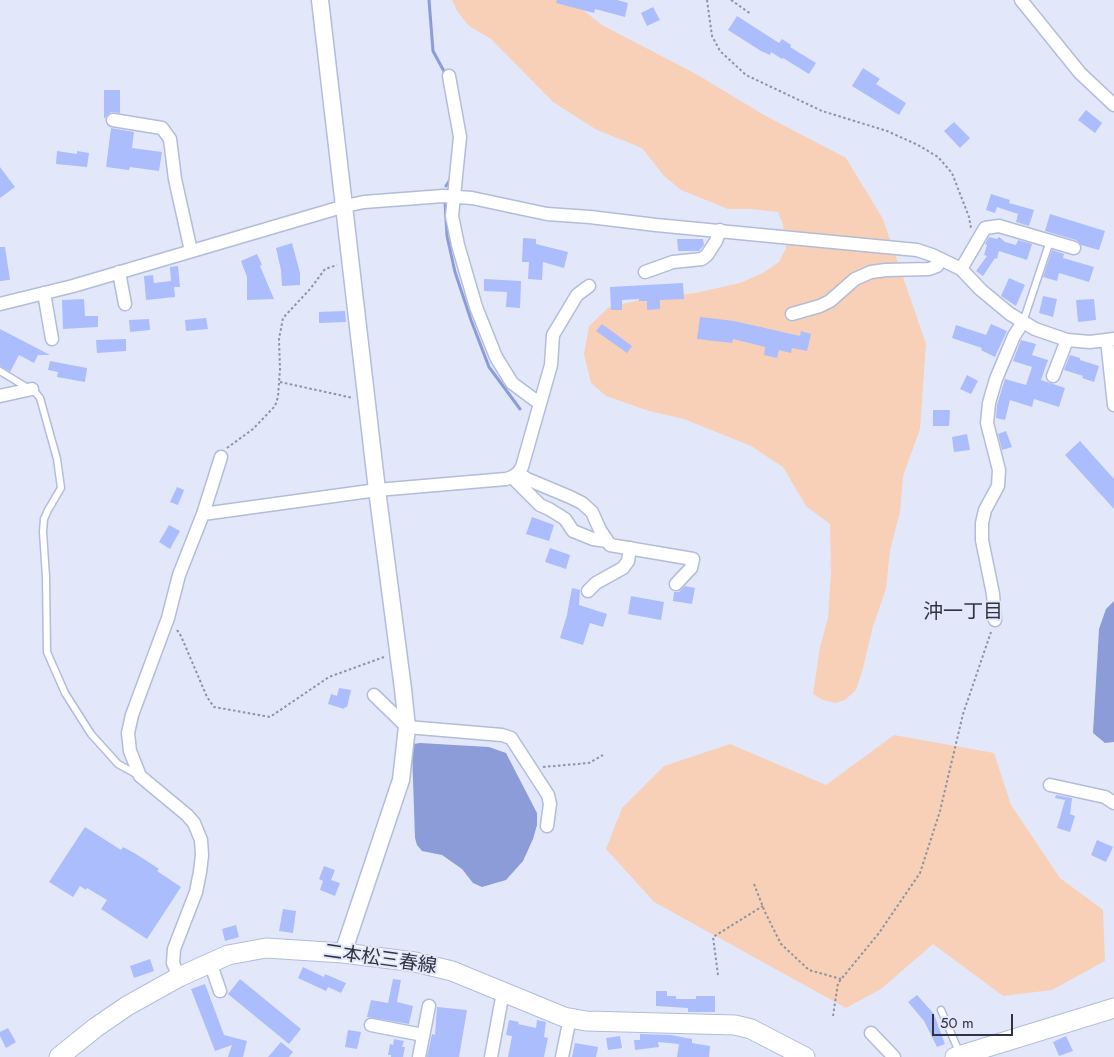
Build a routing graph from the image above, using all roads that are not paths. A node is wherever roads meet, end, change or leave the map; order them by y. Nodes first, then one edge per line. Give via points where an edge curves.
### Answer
1 (320, 0) edge
2 (1021, 0) edge
3 (449, 76) dead end
4 (1114, 105) edge
5 (113, 120) dead end
6 (455, 197) junction
7 (345, 206) junction
8 (720, 230) junction
9 (1050, 241) junction
10 (1074, 248) dead end
11 (191, 251) junction
12 (941, 259) junction
13 (961, 269) junction
14 (119, 272) junction
15 (645, 272) dead end
16 (589, 286) dead end
17 (44, 293) junction
18 (0, 304) edge
19 (125, 304) dead end
20 (792, 314) dead end
21 (1023, 322) junction
22 (52, 339) dead end
23 (1111, 339) edge
24 (1067, 340) junction
25 (0, 371) edge
26 (1053, 376) dead end
27 (32, 389) junction
28 (0, 396) edge
29 (539, 403) junction
30 (1114, 405) edge
31 (222, 457) road end
32 (515, 475) junction
33 (377, 490) junction
34 (203, 514) junction
35 (607, 541) junction
36 (630, 548) junction
37 (676, 584) dead end
38 (588, 591) dead end
39 (995, 620) road end
40 (374, 695) dead end
41 (407, 727) junction
42 (140, 776) junction
43 (1050, 785) dead end
44 (1114, 803) edge
45 (546, 826) dead end
46 (343, 953) junction
47 (210, 962) junction
48 (179, 977) junction
49 (220, 991) dead end
50 (503, 992) junction
51 (429, 1006) dead end
52 (1114, 1008) edge
53 (941, 1010) dead end
54 (570, 1018) junction
55 (371, 1025) dead end
56 (871, 1033) dead end
57 (423, 1035) junction
58 (996, 1050) edge
59 (958, 1056) edge
60 (59, 1057) edge
61 (419, 1057) edge
62 (491, 1057) edge
63 (562, 1057) edge
64 (805, 1057) edge
65 (894, 1057) edge

1 - 7 street
2 - 4 street via 1080,73
3 - 6 street via 460,137
5 - 11 street via 162,128 170,139
6 - 7 street via 430,196
6 - 8 street via 547,214
6 - 29 street via 452,216 458,245 476,306 493,348 512,383
7 - 11 street
7 - 33 street
8 - 12 street via 916,250
8 - 15 street via 702,259 673,262
9 - 10 street
9 - 13 street via 999,226 985,228
9 - 21 lane
11 - 14 street
12 - 13 street
12 - 20 street via 937,266 929,269 872,272 855,280 830,301
13 - 21 street via 981,290
14 - 17 street
14 - 19 street
16 - 29 street via 577,295 553,335 551,365
17 - 18 street
17 - 22 street
21 - 24 street via 1035,330
21 - 39 street via 996,379 987,423 999,470 998,486 985,510 982,532 994,594
23 - 24 street via 1090,342
23 - 30 street
24 - 26 street
25 - 27 lane
27 - 28 street
27 - 42 lane via 40,398 57,459 61,488 44,519 46,652 65,693 91,734 118,764
29 - 32 street via 522,467
31 - 34 street
32 - 33 street via 506,480
32 - 35 street via 540,505 565,519 573,531 593,540
32 - 35 street via 582,503 592,512
33 - 34 street
33 - 41 street
34 - 42 street via 179,575 168,618 130,723 128,741
35 - 36 street via 610,545
36 - 37 street via 693,559 691,568
36 - 38 street via 623,568 596,582
40 - 41 street
41 - 45 street via 511,738 548,795 550,804
41 - 46 street via 402,780
42 - 48 street via 187,815 201,840 197,886 174,949 173,964
43 - 44 street via 1105,797
46 - 47 main road, 二本松三春線 via 266,948 228,954
46 - 50 main road, 二本松三春線 via 415,962
47 - 48 main road, 二本松三春線
47 - 49 street
48 - 60 main road, 二本松三春線 via 127,1006
50 - 54 main road, 二本松三春線
50 - 62 street
51 - 57 street
52 - 58 main road
53 - 59 lane
54 - 63 street
54 - 64 main road, 二本松三春線 via 734,1026 751,1030
55 - 57 street
56 - 65 street
57 - 61 street
58 - 59 main road

